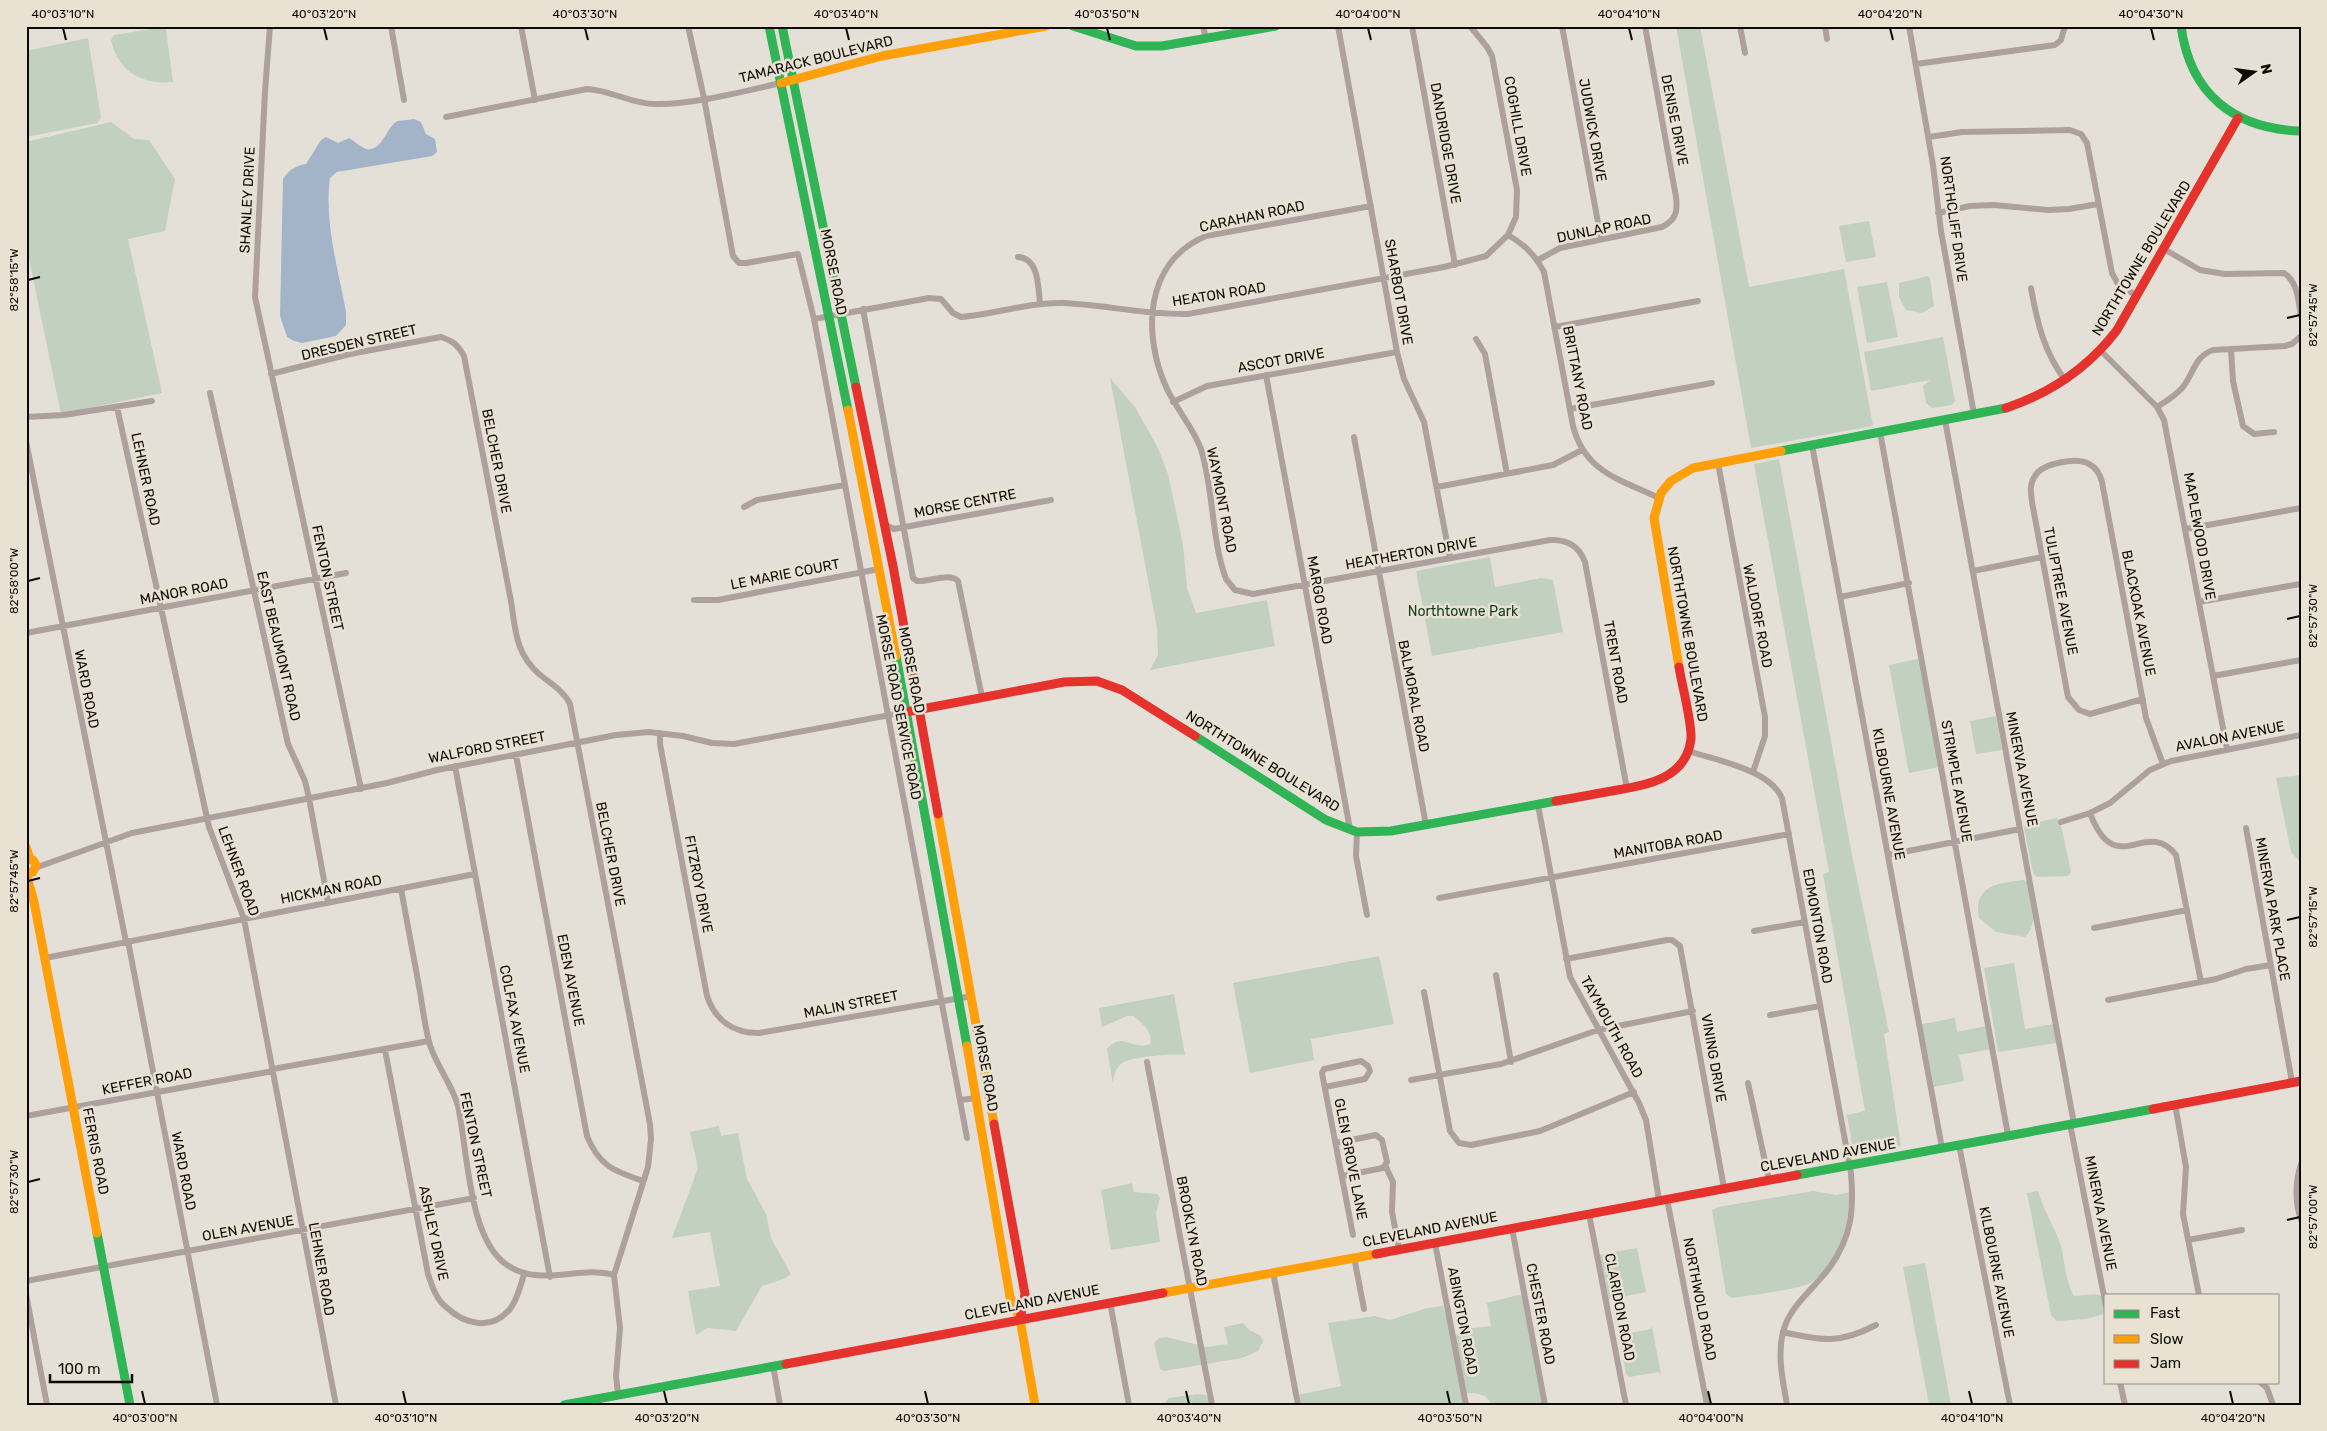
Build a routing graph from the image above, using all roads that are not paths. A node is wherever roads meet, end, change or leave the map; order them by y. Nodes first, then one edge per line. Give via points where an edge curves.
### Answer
1 (270, 26) edge
2 (391, 26) edge
3 (521, 26) edge
4 (688, 26) edge
5 (769, 26) edge
6 (782, 26) edge
7 (1046, 26) edge
8 (1073, 26) edge
9 (1203, 26) edge
10 (1276, 26) edge
11 (1338, 26) edge
12 (1412, 26) edge
13 (1470, 26) edge
14 (1562, 26) edge
15 (1644, 26) edge
16 (1740, 26) edge
17 (1825, 26) edge
18 (1910, 26) edge
19 (2065, 26) edge
20 (2181, 26) edge
21 (1206, 39) junction
22 (1827, 39) dead end
23 (1745, 53) dead end
24 (1916, 64) junction
25 (792, 81) junction
26 (781, 83) junction
27 (704, 98) junction
28 (404, 100) dead end
29 (535, 100) junction
30 (446, 117) dead end
31 (2238, 118) junction
32 (2301, 131) edge
33 (1929, 138) junction
34 (2098, 204) junction
35 (1371, 206) junction
36 (1938, 213) junction
37 (1674, 218) joint
38 (1508, 236) junction
39 (1601, 239) junction
40 (2164, 249) junction
41 (1018, 257) dead end
42 (1538, 260) junction
43 (1455, 265) junction
44 (1384, 278) junction
45 (2031, 288) dead end
46 (2137, 296) junction
47 (1698, 301) dead end
48 (1040, 304) junction
49 (863, 309) junction
50 (1152, 313) junction
51 (842, 314) junction
52 (829, 316) junction
53 (2301, 316) edge
54 (814, 319) junction
55 (1555, 327) junction
56 (2301, 336) edge
57 (1476, 339) dead end
58 (452, 340) joint
59 (2231, 350) junction
60 (2100, 351) junction
61 (1397, 352) junction
62 (271, 374) junction
63 (1266, 375) junction
64 (2065, 380) junction
65 (1712, 383) dead end
66 (210, 393) dead end
67 (152, 401) dead end
68 (1174, 402) junction
69 (118, 407) junction
70 (2158, 407) junction
71 (1570, 408) junction
72 (1974, 414) junction
73 (26, 417) edge
74 (1945, 420) junction
75 (1880, 432) junction
76 (2274, 432) dead end
77 (1354, 437) dead end
78 (26, 442) edge
79 (1812, 445) junction
80 (1582, 450) junction
81 (1718, 463) junction
82 (860, 466) junction
83 (2094, 467) joint
84 (1507, 474) junction
85 (845, 485) junction
86 (1437, 486) junction
87 (1657, 497) junction
88 (1051, 500) dead end
89 (744, 507) dead end
90 (2301, 508) edge
91 (884, 524) junction
92 (904, 527) junction
93 (2186, 529) junction
94 (1572, 544) joint
95 (2042, 557) junction
96 (1450, 558) junction
97 (879, 569) junction
98 (1378, 571) junction
99 (1973, 571) junction
100 (861, 572) junction
101 (346, 573) dead end
102 (315, 579) junction
103 (1909, 583) junction
104 (1304, 584) junction
105 (2300, 584) edge
106 (253, 591) junction
107 (1253, 594) joint
108 (1840, 597) junction
109 (694, 600) dead end
110 (2199, 602) junction
111 (162, 607) junction
112 (62, 626) junction
113 (26, 632) edge
114 (2301, 660) edge
115 (2213, 676) junction
116 (982, 697) junction
117 (2142, 699) junction
118 (918, 710) junction
119 (906, 712) junction
120 (888, 716) junction
121 (660, 733) junction
122 (2301, 735) edge
123 (578, 744) junction
124 (2227, 749) junction
125 (1689, 751) junction
126 (516, 755) junction
127 (2163, 764) junction
128 (455, 766) junction
129 (1753, 772) junction
130 (361, 788) junction
131 (1627, 789) junction
132 (309, 798) junction
133 (1538, 805) junction
134 (2090, 814) junction
135 (208, 818) junction
136 (2061, 822) dead end
137 (1426, 825) junction
138 (2246, 828) dead end
139 (2020, 829) junction
140 (1353, 830) junction
141 (1789, 834) junction
142 (105, 841) junction
143 (1956, 842) junction
144 (26, 847) edge
145 (1888, 855) junction
146 (31, 866) edge
147 (474, 874) junction
148 (1551, 878) junction
149 (401, 888) junction
150 (1439, 898) dead end
151 (328, 902) junction
152 (2187, 910) junction
153 (1367, 915) dead end
154 (244, 919) junction
155 (1805, 922) junction
156 (2094, 928) dead end
157 (1754, 931) dead end
158 (127, 941) junction
159 (45, 958) junction
160 (1566, 959) junction
161 (2271, 965) junction
162 (1496, 976) dead end
163 (2201, 982) junction
164 (1424, 992) dead end
165 (972, 996) junction
166 (960, 998) junction
167 (941, 1000) junction
168 (2108, 1000) dead end
169 (1820, 1006) junction
170 (1693, 1011) junction
171 (1770, 1015) dead end
172 (735, 1029) joint
173 (1598, 1030) junction
174 (429, 1041) junction
175 (968, 1045) junction
176 (385, 1050) junction
177 (1147, 1062) dead end
178 (1511, 1062) junction
179 (273, 1070) junction
180 (1439, 1075) junction
181 (1411, 1080) dead end
182 (2296, 1082) edge
183 (1748, 1083) dead end
184 (1325, 1087) junction
185 (156, 1092) junction
186 (1634, 1092) junction
187 (990, 1096) junction
188 (977, 1098) junction
189 (960, 1100) junction
190 (2175, 1104) junction
191 (74, 1108) junction
192 (26, 1116) edge
193 (2072, 1124) junction
194 (2008, 1135) junction
195 (967, 1138) dead end
196 (1336, 1143) junction
197 (1960, 1145) junction
198 (1942, 1148) junction
199 (1002, 1161) junction
200 (2301, 1164) edge
201 (1385, 1165) junction
202 (1850, 1165) junction
203 (1342, 1176) junction
204 (1768, 1180) junction
205 (643, 1181) junction
206 (1724, 1188) junction
207 (474, 1198) junction
208 (1663, 1200) junction
209 (415, 1209) junction
210 (1589, 1214) junction
211 (2301, 1220) edge
212 (1512, 1228) junction
213 (2242, 1230) dead end
214 (303, 1231) junction
215 (1354, 1235) dead end
216 (2188, 1240) junction
217 (1435, 1243) junction
218 (1399, 1249) junction
219 (187, 1252) junction
220 (1354, 1257) junction
221 (105, 1267) junction
222 (1273, 1272) junction
223 (524, 1274) junction
224 (614, 1275) junction
225 (550, 1277) junction
226 (26, 1281) edge
227 (1190, 1287) junction
228 (26, 1294) edge
229 (2199, 1294) edge
230 (2104, 1295) edge
231 (1110, 1302) junction
232 (1364, 1309) dead end
233 (1020, 1319) junction
234 (1876, 1325) dead end
235 (1783, 1332) junction
236 (773, 1365) junction
237 (2120, 1384) edge
238 (2262, 1384) edge
239 (618, 1394) junction
240 (47, 1405) edge
241 (130, 1405) edge
242 (217, 1405) edge
243 (336, 1405) edge
244 (564, 1405) edge
245 (780, 1405) edge
246 (1035, 1405) edge
247 (1128, 1405) edge
248 (1212, 1405) edge
249 (1298, 1405) edge
250 (1466, 1405) edge
251 (1546, 1405) edge
252 (1626, 1405) edge
253 (1707, 1405) edge
254 (1787, 1405) edge
255 (2010, 1405) edge
256 (2125, 1405) edge
257 (2273, 1405) edge

1 - 62 street, SHANLEY DRIVE via 255,297
2 - 28 street
3 - 29 street
4 - 27 street
5 - 26 main road, MORSE ROAD
6 - 25 main road, MORSE ROAD
7 - 25 main road, TAMARACK BOULEVARD via 882,56
8 - 21 main road via 1136,46 1162,46
9 - 21 street
10 - 21 main road
11 - 35 street, SHARBOT DRIVE
12 - 43 street, DANDRIDGE DRIVE
13 - 38 street, COGHILL DRIVE via 1492,56 1517,190 1516,217
14 - 39 street, JUDWICK DRIVE
15 - 37 street, DENISE DRIVE via 1676,196
16 - 23 street
17 - 22 street
18 - 24 street, NORTHCLIFF DRIVE
19 - 24 street via 2061,40 2048,47
20 - 31 main road via 2185,53 2196,75 2210,96
24 - 33 street, NORTHCLIFF DRIVE
25 - 26 main road, TAMARACK BOULEVARD
25 - 51 main road, MORSE ROAD
26 - 27 street, TAMARACK BOULEVARD
26 - 52 main road, MORSE ROAD
27 - 29 street, TAMARACK BOULEVARD via 654,104 603,90 587,90
27 - 54 street, MORSE ROAD SERVICE ROAD via 733,256 739,263 798,254
29 - 30 street, TAMARACK BOULEVARD
31 - 32 main road via 2267,129
31 - 40 main road, NORTHTOWNE BOULEVARD
33 - 34 street via 1972,132 2070,130 2081,134 2087,144
33 - 36 street, NORTHCLIFF DRIVE
34 - 36 street via 2048,210 1970,206
34 - 46 street via 2112,273 2118,284
35 - 44 street, SHARBOT DRIVE
35 - 50 street, CARAHAN ROAD via 1219,233 1193,242 1163,272
36 - 72 street, NORTHCLIFF DRIVE
37 - 39 street, DUNLAP ROAD via 1662,228
38 - 42 street, BRITTANY ROAD via 1526,247
38 - 43 street, HEATON ROAD via 1486,256
39 - 42 street, DUNLAP ROAD via 1560,248
40 - 46 main road, NORTHTOWNE BOULEVARD
40 - 53 street via 2200,270 2225,274 2277,272 2290,277
41 - 48 street via 1030,261 1035,269
42 - 55 street, BRITTANY ROAD via 1547,280
43 - 44 street, HEATON ROAD
44 - 50 street, HEATON ROAD via 1188,314
44 - 61 street, SHARBOT DRIVE
45 - 64 street via 2042,337
46 - 60 main road, NORTHTOWNE BOULEVARD
47 - 55 street
48 - 49 street, HEATON ROAD via 961,317 941,299 929,298
48 - 50 street, HEATON ROAD via 1065,303
49 - 51 street, HEATON ROAD
49 - 92 street
50 - 68 street, WAYMONT ROAD via 1156,358
51 - 52 street
51 - 91 main road, MORSE ROAD
52 - 54 street
52 - 82 main road, MORSE ROAD
54 - 85 street, MORSE ROAD SERVICE ROAD
55 - 71 street, BRITTANY ROAD
56 - 59 street via 2285,346
57 - 84 street via 1485,354
58 - 62 street, DRESDEN STREET via 441,337 420,340
58 - 123 street, BELCHER DRIVE via 464,356 514,629 531,666 568,698
59 - 70 street via 2204,353 2184,385
59 - 76 street via 2233,381 2243,426 2254,434
60 - 64 main road, NORTHTOWNE BOULEVARD
60 - 70 street, MAPLEWOOD DRIVE
61 - 63 street, ASCOT DRIVE
61 - 86 street, SHARBOT DRIVE via 1404,379 1424,422
62 - 102 street, FENTON STREET
63 - 68 street, ASCOT DRIVE via 1207,386
63 - 104 street, MARGO ROAD
64 - 72 main road, NORTHTOWNE BOULEVARD via 2014,406
65 - 71 street
66 - 106 street, EAST BEAUMONT ROAD
67 - 69 street
68 - 107 street, WAYMONT ROAD via 1201,449 1226,580 1235,590
69 - 73 street
69 - 111 street, LEHNER ROAD
70 - 93 street, MAPLEWOOD DRIVE via 2168,433
71 - 80 street, BRITTANY ROAD
72 - 74 main road, NORTHTOWNE BOULEVARD
74 - 75 main road, NORTHTOWNE BOULEVARD
74 - 99 street, MINERVA AVENUE
75 - 79 main road, NORTHTOWNE BOULEVARD
75 - 103 street, STRIMPLE AVENUE
77 - 98 street, BALMORAL ROAD
78 - 112 street, WARD ROAD
79 - 81 main road, NORTHTOWNE BOULEVARD
79 - 108 street, KILBOURNE AVENUE
80 - 84 street via 1553,465
80 - 87 street, BRITTANY ROAD via 1595,466 1607,474
81 - 87 main road, NORTHTOWNE BOULEVARD via 1675,476
81 - 129 street, WALDORF ROAD via 1766,726
82 - 91 main road via 869,482 879,520
82 - 97 main road, MORSE ROAD
83 - 95 street, TULIPTREE AVENUE via 2079,461 2046,466 2036,474 2030,488
83 - 117 street, BLACKOAK AVENUE via 2102,482
84 - 86 street
85 - 89 street via 757,500
85 - 100 street, MORSE ROAD SERVICE ROAD
86 - 96 street, SHARBOT DRIVE
87 - 125 main road, NORTHTOWNE BOULEVARD via 1654,518 1691,727
88 - 92 street, MORSE CENTRE
90 - 93 street
91 - 92 street, MORSE CENTRE via 894,529
91 - 118 main road, MORSE ROAD
92 - 116 street via 914,578 924,581 951,577 960,585
93 - 110 street, MAPLEWOOD DRIVE
94 - 96 street, HEATHERTON DRIVE via 1550,540
94 - 131 street, TRENT ROAD via 1580,552 1586,569
95 - 99 street
95 - 117 street, TULIPTREE AVENUE via 2068,696 2079,710 2090,714
96 - 98 street, HEATHERTON DRIVE
97 - 100 street, LE MARIE COURT
97 - 119 main road, MORSE ROAD
98 - 104 street, HEATHERTON DRIVE
98 - 137 street, BALMORAL ROAD
99 - 139 street, MINERVA AVENUE
100 - 109 street, LE MARIE COURT via 718,600
100 - 120 street, MORSE ROAD SERVICE ROAD
101 - 102 street, MANOR ROAD
102 - 106 street, MANOR ROAD
102 - 130 street, FENTON STREET
103 - 108 street
103 - 143 street, STRIMPLE AVENUE
104 - 107 street, HEATHERTON DRIVE
104 - 140 street, MARGO ROAD
105 - 110 street
106 - 111 street, MANOR ROAD
106 - 132 street, EAST BEAUMONT ROAD via 288,744
108 - 145 street, KILBOURNE AVENUE
110 - 115 street, MAPLEWOOD DRIVE
111 - 112 street, MANOR ROAD
111 - 135 street, LEHNER ROAD
112 - 113 street, MANOR ROAD
112 - 142 street, WARD ROAD
114 - 115 street
115 - 124 street, MAPLEWOOD DRIVE
116 - 118 main road, NORTHTOWNE BOULEVARD
116 - 140 main road, NORTHTOWNE BOULEVARD via 1064,682 1097,681 1122,690 1326,820
117 - 127 street, BLACKOAK AVENUE
118 - 119 main road, WALFORD STREET
118 - 165 main road, MORSE ROAD
119 - 120 street, WALFORD STREET
119 - 166 main road, MORSE ROAD
120 - 121 street, WALFORD STREET via 734,744
120 - 167 street, MORSE ROAD SERVICE ROAD
121 - 123 street, WALFORD STREET via 626,734
121 - 172 street, FITZROY DRIVE via 707,996 719,1018
122 - 124 street, AVALON AVENUE
123 - 126 street, WALFORD STREET
123 - 205 street, BELCHER DRIVE via 650,1124 650,1153
124 - 127 street, AVALON AVENUE
125 - 129 street, EDMONTON ROAD
125 - 131 main road, NORTHTOWNE BOULEVARD via 1682,764 1664,780
126 - 128 street, WALFORD STREET
126 - 205 street, EDEN AVENUE via 587,1136 597,1156 607,1166
127 - 134 street, AVALON AVENUE
128 - 130 street, WALFORD STREET
128 - 147 street, COLFAX AVENUE
129 - 141 street, EDMONTON ROAD via 1778,788
130 - 132 street, WALFORD STREET
131 - 133 main road, NORTHTOWNE BOULEVARD
132 - 135 street, WALFORD STREET
132 - 151 street, EAST BEAUMONT ROAD
133 - 137 main road, NORTHTOWNE BOULEVARD
133 - 148 street, TAYMOUTH ROAD
134 - 136 street, AVALON AVENUE
134 - 152 street via 2103,840 2114,846 2160,842 2170,847 2176,855
135 - 142 street, WALFORD STREET
135 - 154 street, LEHNER ROAD
137 - 140 main road, NORTHTOWNE BOULEVARD via 1378,833
138 - 161 street, MINERVA PARK PLACE
139 - 143 street
139 - 193 street, MINERVA AVENUE
140 - 153 street, MARGO ROAD
141 - 148 street, MANITOBA ROAD
141 - 155 street, EDMONTON ROAD
142 - 146 street, WALFORD STREET
142 - 158 street, WARD ROAD
143 - 145 street
143 - 194 street, STRIMPLE AVENUE
144 - 146 main road, FERRIS ROAD
145 - 198 street, KILBOURNE AVENUE
146 - 159 main road, FERRIS ROAD
147 - 149 street, HICKMAN ROAD
147 - 225 street, COLFAX AVENUE
148 - 150 street, MANITOBA ROAD
148 - 160 street, TAYMOUTH ROAD
149 - 151 street, HICKMAN ROAD
149 - 174 street, FENTON STREET
151 - 154 street, HICKMAN ROAD
152 - 156 street
152 - 163 street
154 - 158 street, HICKMAN ROAD
154 - 179 street, LEHNER ROAD
155 - 157 street
155 - 169 street, EDMONTON ROAD
158 - 159 street, HICKMAN ROAD
158 - 185 street, WARD ROAD
159 - 191 main road, FERRIS ROAD
160 - 170 street, VINING DRIVE via 1670,940 1677,942 1682,950
160 - 173 street, TAYMOUTH ROAD via 1574,986
161 - 163 street
161 - 182 street, MINERVA PARK PLACE
162 - 178 street
163 - 168 street
164 - 180 street
165 - 166 street, MALIN STREET
165 - 187 main road, MORSE ROAD
166 - 167 street, MALIN STREET
166 - 175 main road, MORSE ROAD
167 - 172 street, MALIN STREET via 759,1033
167 - 189 street, MORSE ROAD SERVICE ROAD
169 - 171 street
169 - 202 street, EDMONTON ROAD
170 - 173 street
170 - 206 street, VINING DRIVE
173 - 178 street
173 - 186 street, TAYMOUTH ROAD
174 - 176 street, KEFFER ROAD
174 - 207 street, FENTON STREET via 438,1067 455,1095
175 - 187 main road via 985,1091
175 - 188 main road, MORSE ROAD
176 - 179 street, KEFFER ROAD
176 - 209 street, ASHLEY DRIVE
177 - 227 street, BROOKLYN ROAD
178 - 180 street
179 - 185 street, KEFFER ROAD
179 - 214 street, LEHNER ROAD
180 - 181 street
180 - 186 street via 1450,1131 1455,1141 1467,1145 1540,1131
182 - 190 main road, CLEVELAND AVENUE
183 - 204 street
184 - 184 street, GLEN GROVE LANE via 1324,1069 1361,1061 1368,1066 1366,1080
184 - 196 street, GLEN GROVE LANE
185 - 191 street, KEFFER ROAD
185 - 219 street, WARD ROAD
186 - 208 street, TAYMOUTH ROAD via 1646,1120
187 - 199 main road, MORSE ROAD
188 - 189 street
188 - 199 main road
188 - 233 main road, MORSE ROAD via 1010,1297
189 - 195 street, MORSE ROAD SERVICE ROAD
190 - 193 main road, CLEVELAND AVENUE
190 - 216 street via 2186,1167 2182,1208
191 - 192 street, KEFFER ROAD
191 - 221 main road, FERRIS ROAD
193 - 194 main road, CLEVELAND AVENUE
193 - 230 street, MINERVA AVENUE
194 - 197 main road, CLEVELAND AVENUE
196 - 201 street via 1376,1135 1380,1137
196 - 203 street, GLEN GROVE LANE
197 - 198 main road, CLEVELAND AVENUE
197 - 255 street, KILBOURNE AVENUE
198 - 202 main road, CLEVELAND AVENUE
199 - 233 main road, MORSE ROAD via 1025,1294
200 - 211 street via 2296,1208
201 - 203 street
201 - 218 street via 1393,1182 1392,1212
202 - 204 main road, CLEVELAND AVENUE
202 - 235 street, EDMONTON ROAD via 1854,1205 1847,1238 1829,1268 1789,1316
203 - 215 street, GLEN GROVE LANE
204 - 206 main road, CLEVELAND AVENUE
205 - 224 street, BELCHER DRIVE
206 - 208 main road, CLEVELAND AVENUE
207 - 209 street, OLEN AVENUE
207 - 223 street, FENTON STREET via 480,1226 491,1250 507,1265
208 - 210 main road, CLEVELAND AVENUE
208 - 253 street, NORTHWOLD ROAD
209 - 214 street, OLEN AVENUE
209 - 223 street, ASHLEY DRIVE via 433,1290 445,1307 466,1321 490,1323 502,1317 511,1308
210 - 212 main road, CLEVELAND AVENUE
210 - 252 street, CLARIDON ROAD
212 - 217 main road, CLEVELAND AVENUE
212 - 251 street, CHESTER ROAD
213 - 216 street
214 - 219 street, OLEN AVENUE
214 - 243 street, LEHNER ROAD
216 - 229 street
217 - 218 main road, CLEVELAND AVENUE
217 - 250 street, ABINGTON ROAD
218 - 220 main road, CLEVELAND AVENUE
219 - 221 street, OLEN AVENUE
219 - 242 street, WARD ROAD
220 - 222 main road, CLEVELAND AVENUE
220 - 232 street
221 - 226 street, OLEN AVENUE
221 - 241 main road, FERRIS ROAD
222 - 227 main road, CLEVELAND AVENUE
222 - 249 street
223 - 225 street, FENTON STREET
224 - 225 street, FENTON STREET via 600,1271
224 - 239 street, BELCHER DRIVE via 620,1328 616,1376
227 - 231 main road, CLEVELAND AVENUE
227 - 248 street, BROOKLYN ROAD
228 - 240 street
231 - 233 main road, CLEVELAND AVENUE
231 - 247 street
233 - 236 main road, CLEVELAND AVENUE
233 - 246 main road, MORSE ROAD
234 - 235 street via 1842,1338 1815,1340
235 - 254 street via 1780,1352
236 - 239 main road, CLEVELAND AVENUE
236 - 245 street
237 - 256 street
238 - 257 street
239 - 244 main road, CLEVELAND AVENUE

